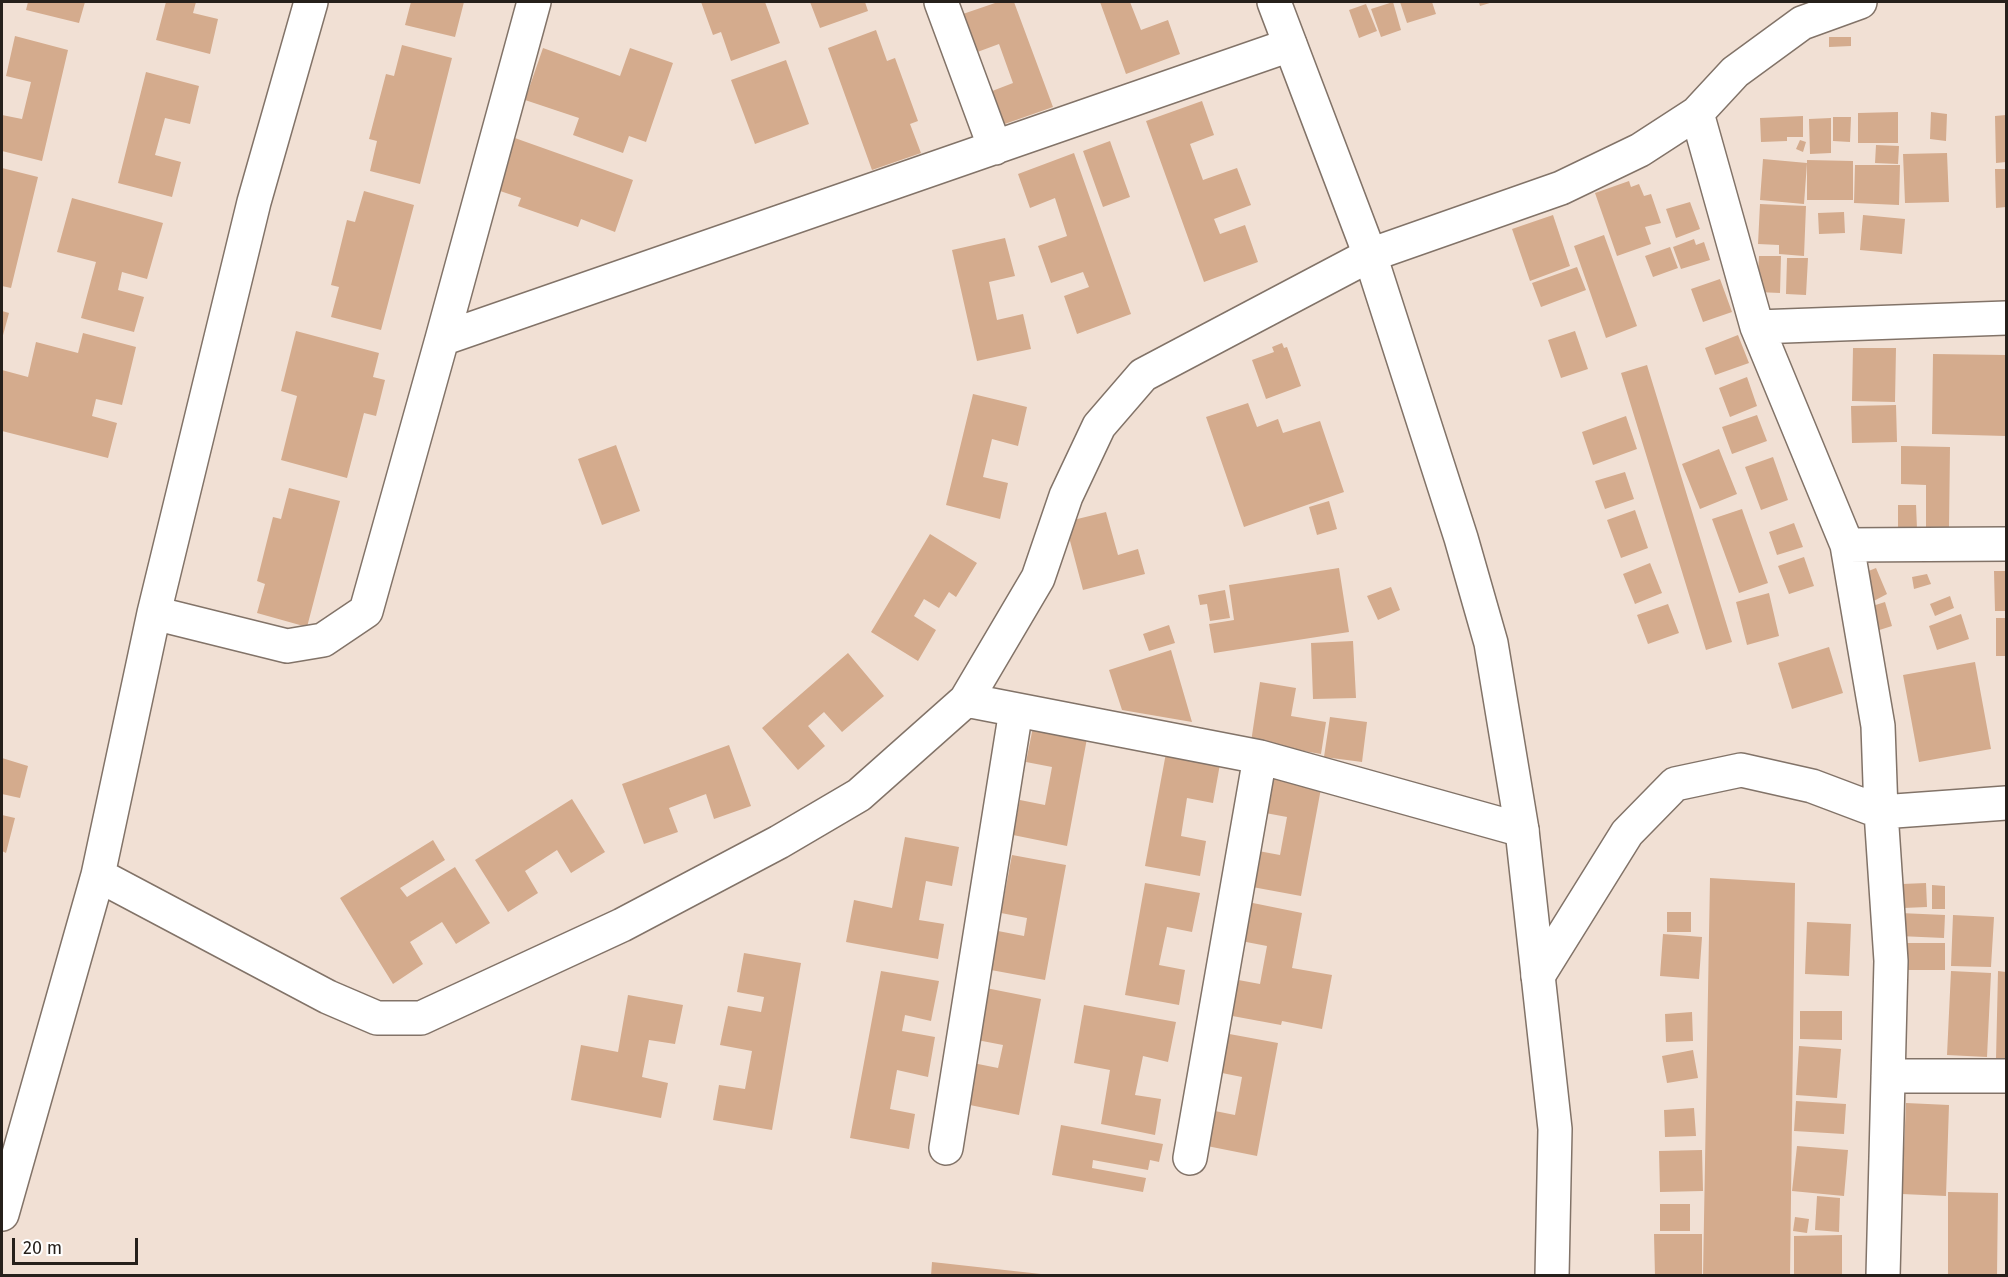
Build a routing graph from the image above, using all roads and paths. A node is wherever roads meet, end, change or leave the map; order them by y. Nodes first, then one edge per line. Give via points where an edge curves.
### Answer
1 (311, 2) edge
2 (534, 2) edge
3 (941, 2) edge
4 (1274, 2) edge
5 (1860, 2) edge
6 (1290, 45) junction
7 (1697, 113) junction
8 (995, 148) junction
9 (1370, 255) junction
10 (2007, 318) edge
11 (1757, 327) junction
12 (442, 339) junction
13 (2007, 544) edge
14 (1847, 545) junction
15 (154, 614) junction
16 (966, 700) junction
17 (1016, 710) junction
18 (1260, 758) junction
19 (2007, 803) edge
20 (1881, 812) junction
21 (1522, 830) junction
22 (98, 875) junction
23 (1538, 976) junction
24 (1888, 1076) junction
25 (2007, 1076) edge
26 (946, 1148) dead end
27 (1190, 1158) dead end
28 (2, 1214) edge
29 (1552, 1275) edge
30 (1883, 1275) edge

1 - 15 street via 254,202
2 - 12 street
3 - 8 street
4 - 6 street
5 - 7 street via 1802,23 1735,72
6 - 8 street
6 - 9 street
7 - 9 street via 1640,150 1560,188
7 - 11 street
8 - 12 street
9 - 16 street via 1143,375 1099,426 1066,496 1038,578
9 - 21 street via 1491,643
10 - 11 street
11 - 14 street
12 - 15 street via 366,611 323,640 287,646
13 - 14 street
14 - 20 street via 1878,726
15 - 22 street
16 - 17 street
16 - 22 street via 859,795 779,842 622,925 421,1018 377,1018 328,997
17 - 18 street
17 - 26 street
18 - 21 street
18 - 27 street
19 - 20 street
20 - 23 street via 1812,786 1741,770 1675,784 1627,833
20 - 24 street via 1891,961
21 - 23 street
22 - 28 street
23 - 29 street via 1555,1129
24 - 25 street
24 - 30 street

